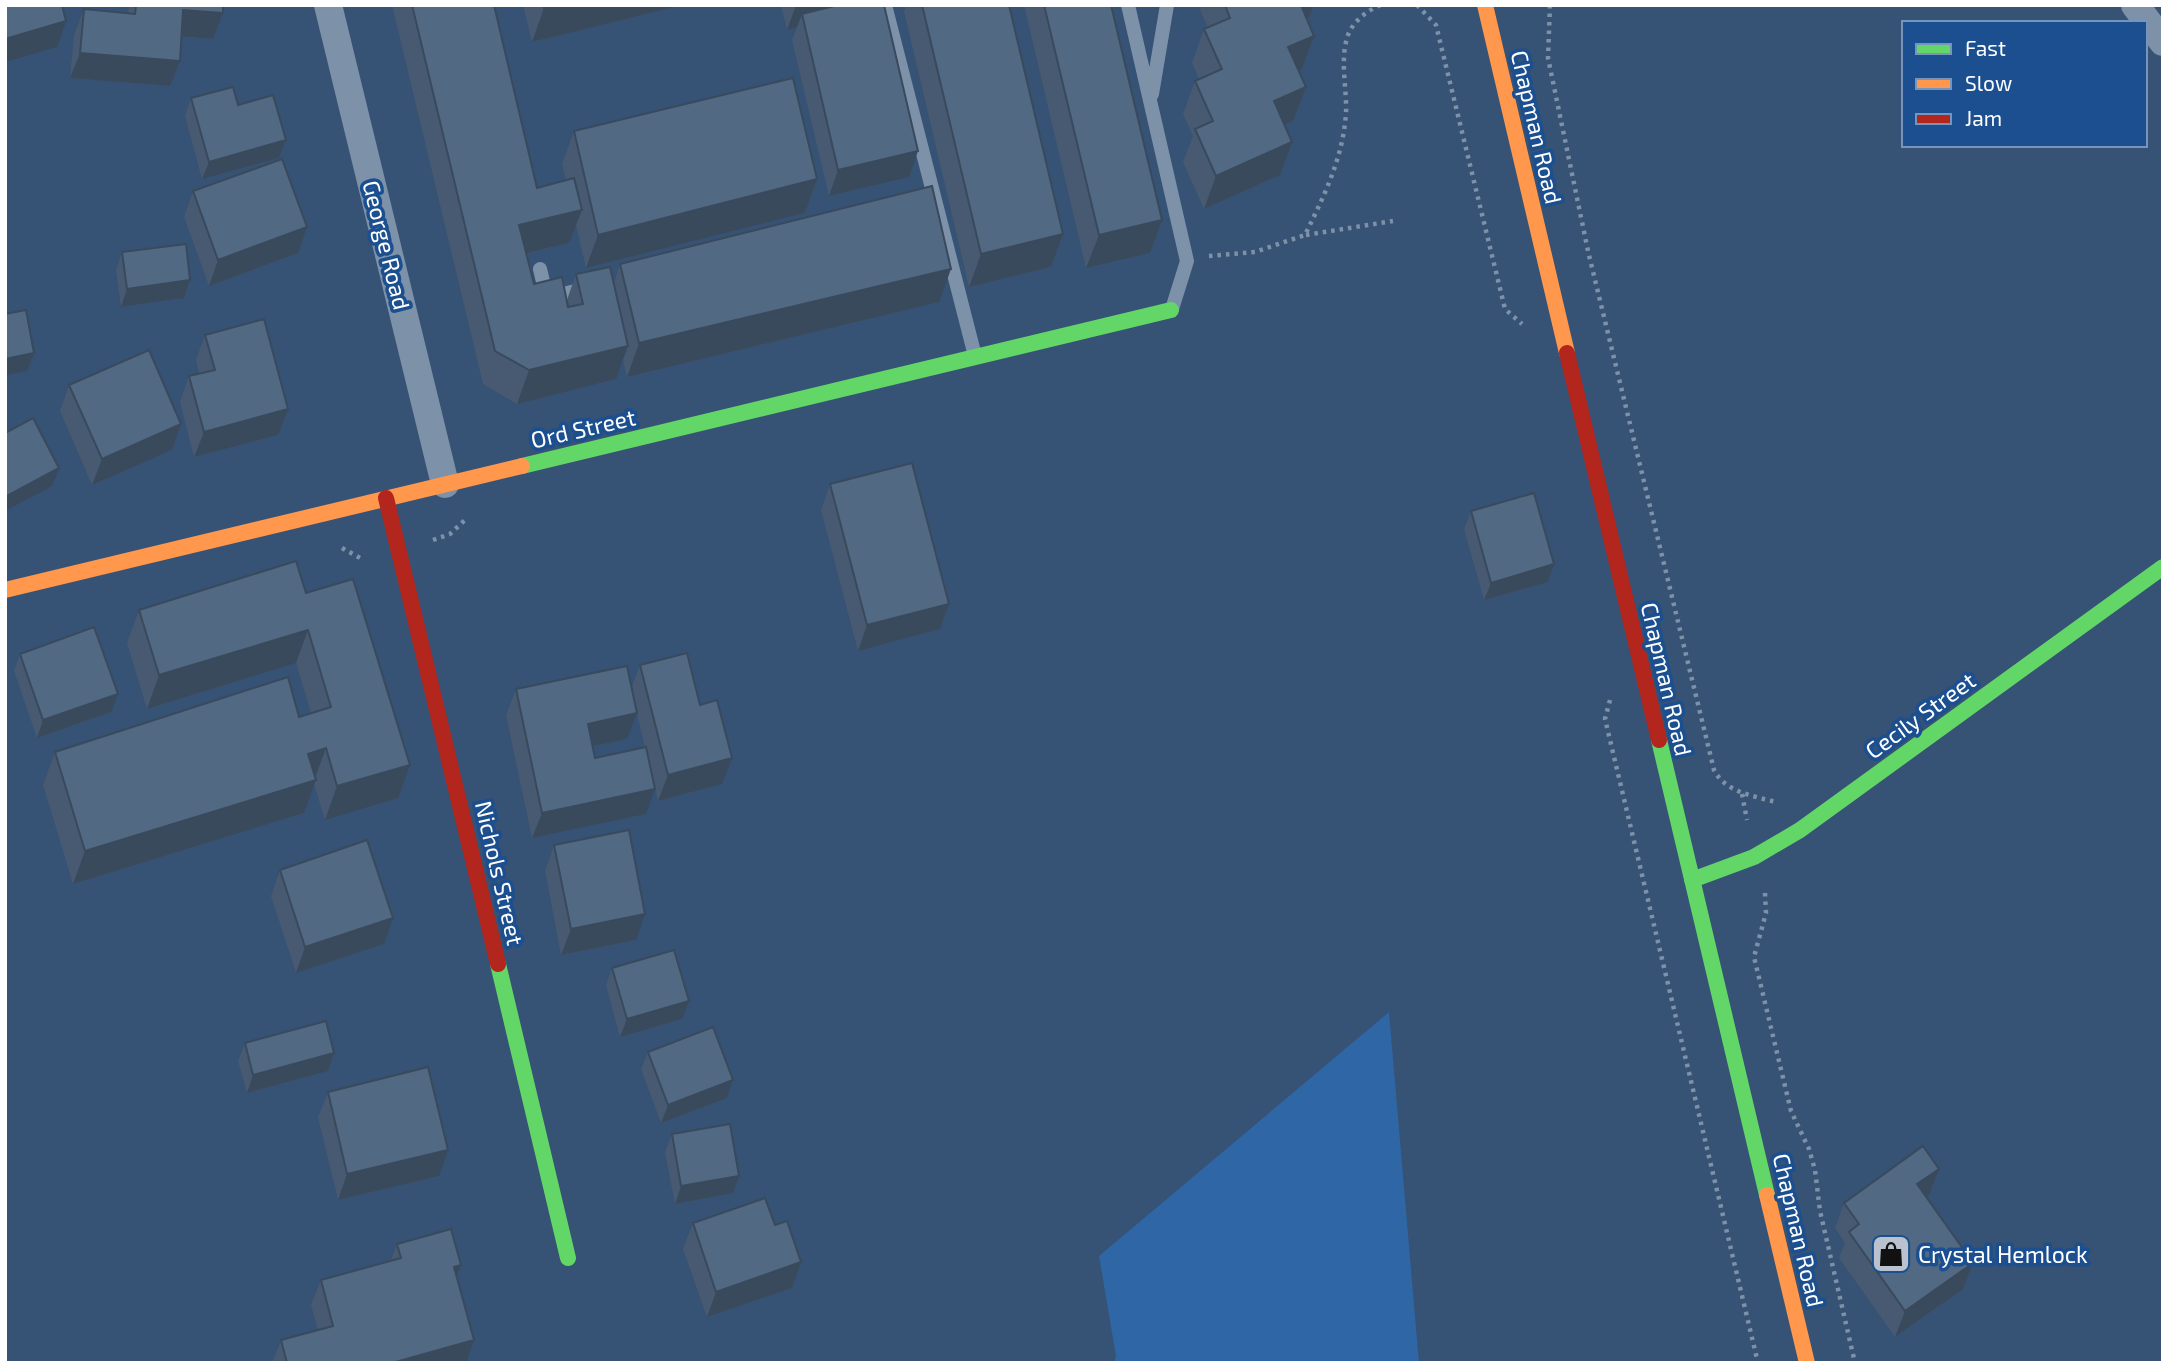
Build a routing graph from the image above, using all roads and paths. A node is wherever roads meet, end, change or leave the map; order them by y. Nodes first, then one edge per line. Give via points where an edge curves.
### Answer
1 (328, 5) edge
2 (885, 5) edge
3 (1128, 5) edge
4 (1167, 5) edge
5 (1381, 5) edge
6 (1417, 5) edge
7 (1485, 5) edge
8 (1550, 5) edge
9 (2135, 5) edge
10 (2163, 42) edge
11 (1151, 103) junction
12 (1393, 221) dead end
13 (1305, 235) junction
14 (1202, 257) dead end
15 (540, 269) dead end
16 (601, 285) edge
17 (1171, 310) joint
18 (1525, 337) dead end
19 (975, 358) junction
20 (445, 484) junction
21 (386, 498) junction
22 (328, 548) dead end
23 (368, 566) dead end
24 (2163, 567) edge
25 (5, 590) edge
26 (1612, 689) dead end
27 (1746, 816) dead end
28 (1692, 880) junction
29 (1765, 890) dead end
30 (568, 1258) dead end
31 (1758, 1363) edge
32 (1807, 1363) edge
33 (1855, 1363) edge

1 - 20 street, George Road
2 - 19 lane via 929,206
3 - 11 lane
4 - 11 lane
5 - 13 path via 1363,16 1347,36 1341,150
6 - 18 path via 1436,25 1505,309 1522,324
7 - 28 street, Chapman Road
8 - 27 path via 1548,58 1588,251 1714,770 1719,780 1742,794
9 - 10 street
11 - 17 lane via 1187,261
12 - 13 path
13 - 14 path via 1255,252
15 - 16 lane via 547,298
17 - 19 street, Ord Street
19 - 20 street, Ord Street
20 - 21 street, Ord Street
21 - 25 street, Ord Street
21 - 30 street, Nichols Street
22 - 23 path via 341,547
24 - 28 street, Cecily Street via 1800,830 1754,857
26 - 31 path via 1605,719
28 - 32 street, Chapman Road
29 - 33 path via 1766,913 1754,957 1791,1111 1815,1170

